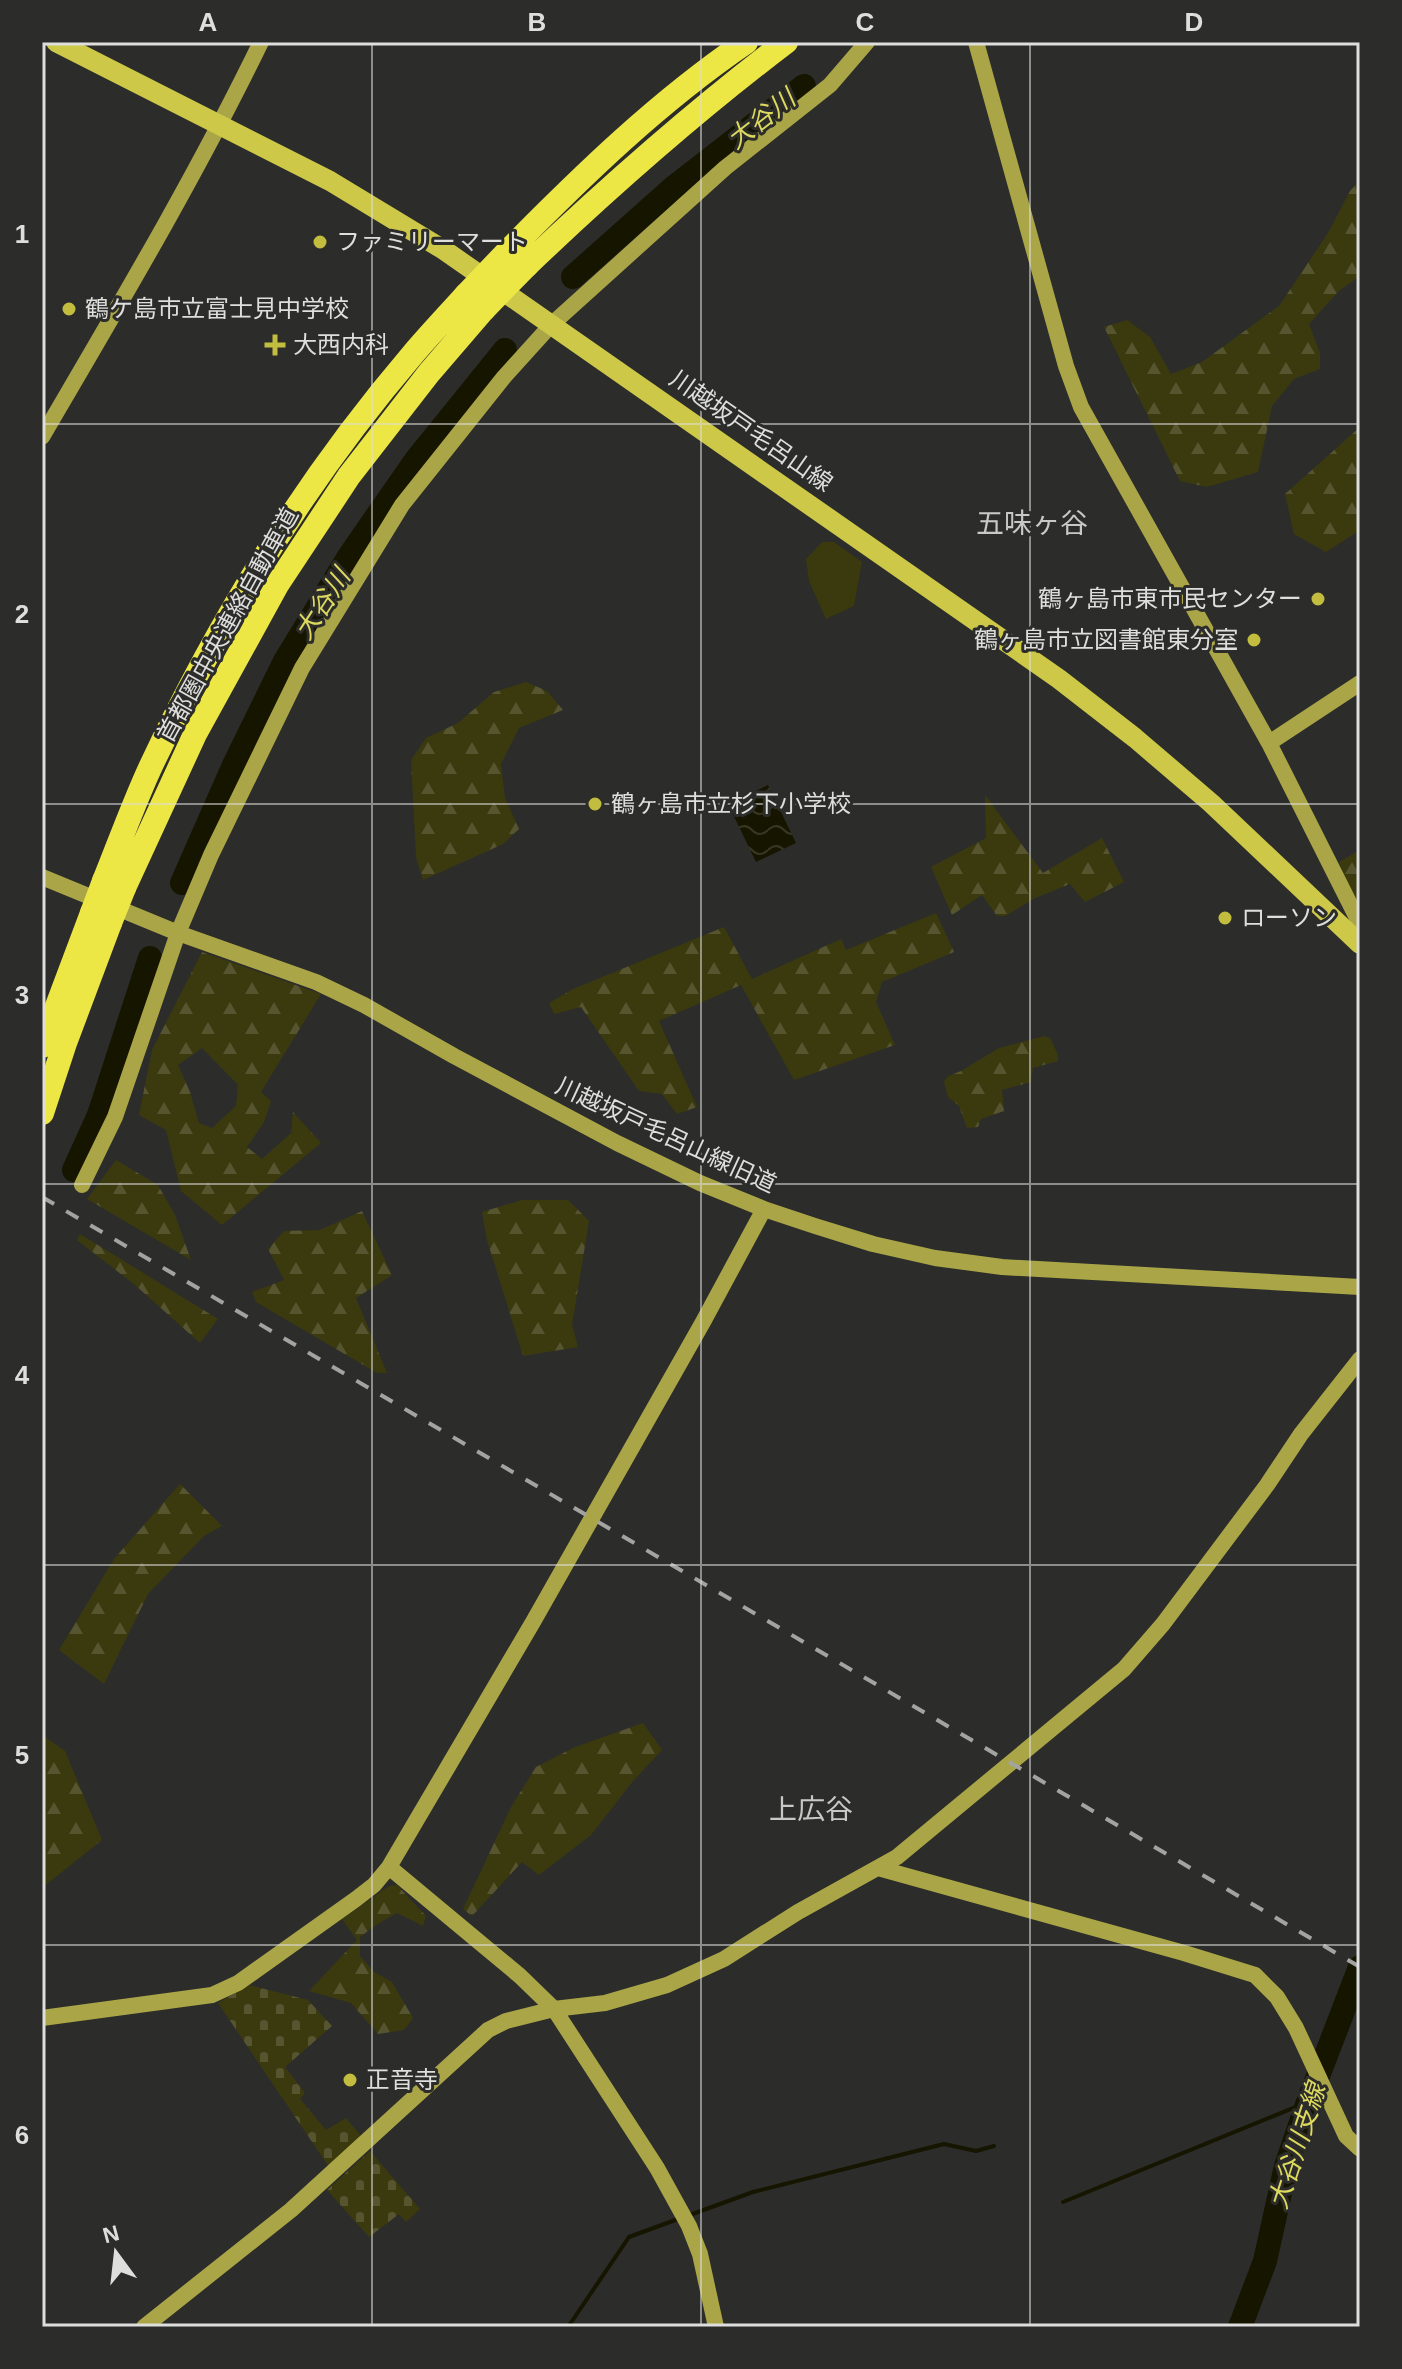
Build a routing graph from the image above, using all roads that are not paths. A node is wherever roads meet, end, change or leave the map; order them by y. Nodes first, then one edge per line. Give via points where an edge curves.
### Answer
1 (56, 42) edge
2 (261, 42) edge
3 (746, 42) edge
4 (786, 42) edge
5 (867, 42) edge
6 (976, 42) edge
7 (221, 125) junction
8 (518, 258) junction
9 (551, 325) junction
10 (42, 437) edge
11 (1360, 683) edge
12 (1269, 743) junction
13 (42, 877) edge
14 (101, 918) junction
15 (1360, 924) edge
16 (178, 933) junction
17 (1360, 944) edge
18 (42, 1046) edge
19 (42, 1113) edge
20 (82, 1185) dead end
21 (764, 1209) junction
22 (1360, 1287) edge
23 (1360, 1359) edge
24 (389, 1867) junction
25 (878, 1868) junction
26 (554, 2009) junction
27 (42, 2018) edge
28 (1360, 2149) edge
29 (144, 2327) edge
30 (716, 2327) edge

1 - 7 main road, 川越坂戸毛呂山線
2 - 7 street
3 - 8 highway, 首都圏中央連絡自動車道 via 615,145
4 - 8 highway, 首都圏中央連絡自動車道
5 - 9 street via 830,85 725,168
6 - 12 street via 1081,407
7 - 9 main road, 川越坂戸毛呂山線 via 430,241
7 - 10 street
8 - 14 highway, 首都圏中央連絡自動車道, bridge via 413,354 313,483 275,542 149,770
9 - 16 street via 402,505 357,576 257,755
9 - 17 main road, 川越坂戸毛呂山線 via 1059,679 1211,803
11 - 12 street
12 - 15 street
13 - 16 street, 川越坂戸毛呂山線旧道
14 - 18 highway, 首都圏中央連絡自動車道
14 - 19 highway, 首都圏中央連絡自動車道
16 - 20 street via 115,1117
16 - 21 street, 川越坂戸毛呂山線旧道 via 316,982 617,1143
21 - 22 street, 川越坂戸毛呂山線旧道 via 873,1244 1002,1267
21 - 24 street
23 - 25 street via 1124,1669
24 - 26 street
24 - 27 street via 356,1899 228,1989 199,1998
25 - 26 street via 724,1959 667,1985 605,2003
25 - 28 street via 1255,1975 1296,2028 1346,2136
26 - 29 street via 488,2030 291,2210
26 - 30 street via 689,2226

